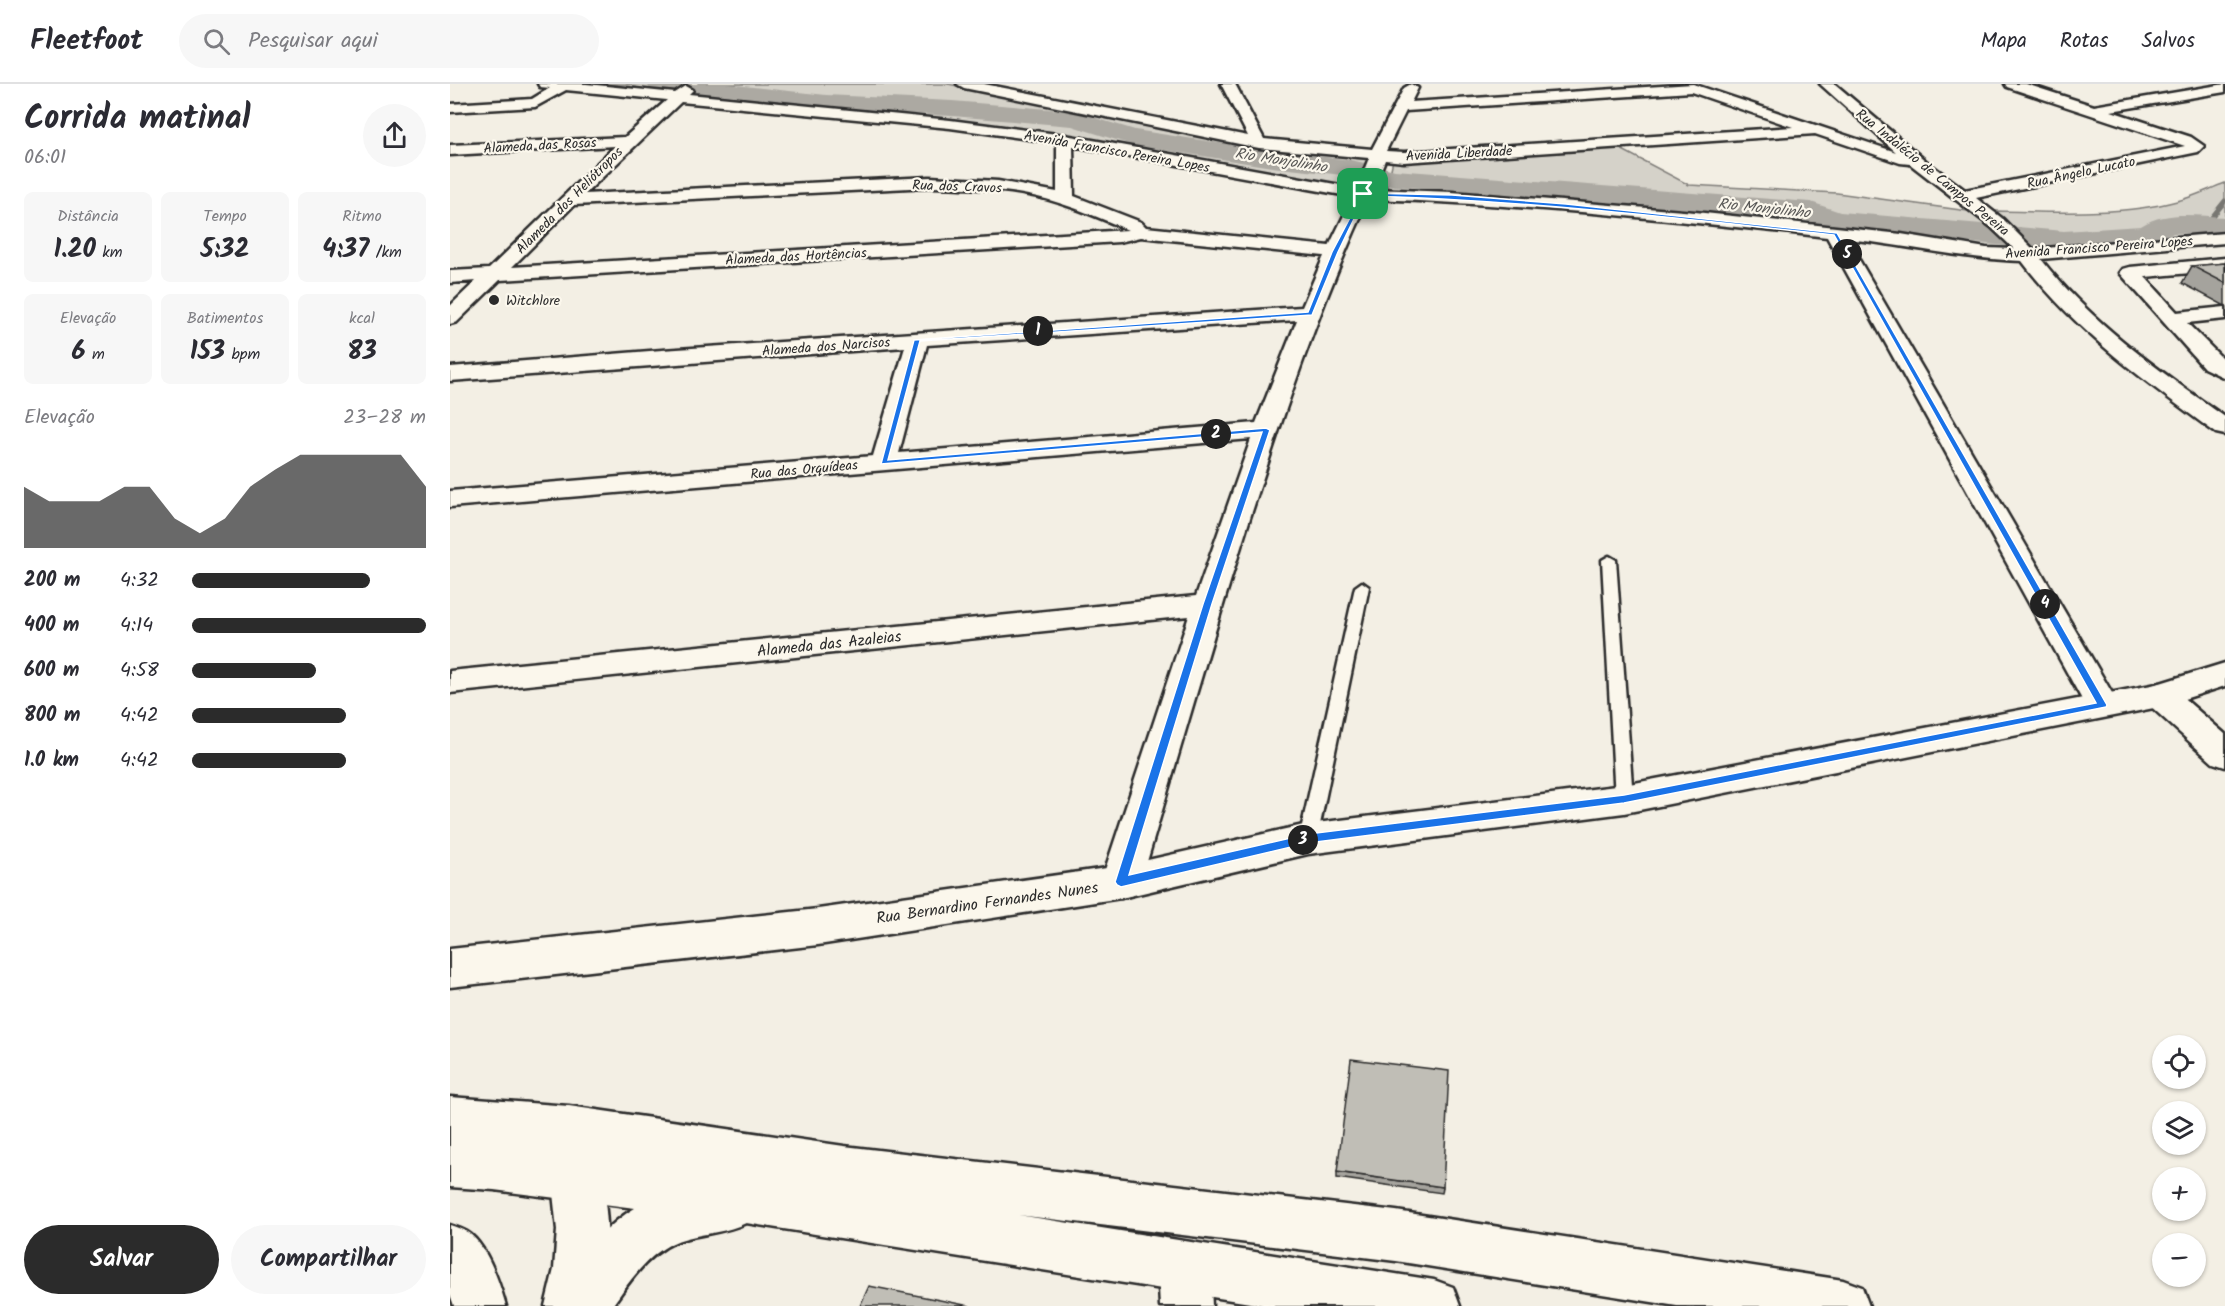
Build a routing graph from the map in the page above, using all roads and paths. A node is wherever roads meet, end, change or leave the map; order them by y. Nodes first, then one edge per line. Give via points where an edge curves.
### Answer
1 (545, 84) edge
2 (1029, 84) edge
3 (1228, 84) edge
4 (1827, 84) edge
5 (2012, 84) edge
6 (971, 86) edge
7 (1686, 86) edge
8 (562, 87) junction
9 (1396, 87) dead end
10 (2152, 87) dead end
11 (1411, 88) junction
12 (1427, 88) dead end
13 (2225, 88) edge
14 (684, 91) edge
15 (2182, 95) junction
16 (535, 103) junction
17 (2216, 105) dead end
18 (1400, 107) junction
19 (450, 108) edge
20 (2094, 110) junction
21 (517, 118) dead end
22 (1815, 130) junction
23 (500, 133) dead end
24 (1065, 140) junction
25 (629, 141) junction
26 (1259, 143) junction
27 (482, 148) junction
28 (452, 151) edge
29 (1377, 158) junction
30 (1920, 164) junction
31 (1364, 191) junction
32 (1962, 196) junction
33 (570, 200) junction
34 (1066, 200) junction
35 (1141, 232) junction
36 (1835, 234) junction
37 (2225, 238) edge
38 (2024, 250) junction
39 (1335, 252) junction
40 (2225, 264) edge
41 (496, 273) junction
42 (450, 277) edge
43 (2225, 313) edge
44 (1310, 314) junction
45 (450, 318) edge
46 (2170, 319) junction
47 (918, 340) junction
48 (2225, 371) edge
49 (450, 374) edge
50 (2225, 428) edge
51 (1266, 430) junction
52 (884, 463) junction
53 (450, 499) edge
54 (1609, 560) dead end
55 (1362, 587) dead end
56 (1208, 604) junction
57 (2225, 674) edge
58 (450, 682) edge
59 (2159, 695) junction
60 (2102, 705) junction
61 (2225, 754) edge
62 (1624, 799) junction
63 (1308, 839) junction
64 (1121, 882) junction
65 (450, 968) edge
66 (450, 1120) edge
67 (573, 1153) junction
68 (450, 1163) edge
69 (766, 1201) junction
70 (450, 1250) edge
71 (1185, 1287) edge
72 (480, 1306) edge
73 (571, 1306) edge
74 (580, 1306) edge
75 (1434, 1306) edge
76 (1843, 1306) edge

1 - 8 street, Avenida Francisco Pereira Lopes
2 - 6 street
3 - 26 street
4 - 30 street, Rua Indalécio de Campos Pereira
5 - 20 street
6 - 26 street, Avenida Liberdade
7 - 18 street
7 - 22 street
8 - 14 street, Avenida Francisco Pereira Lopes
8 - 16 street
9 - 11 street
10 - 15 street
11 - 12 street
11 - 18 street
13 - 15 street
14 - 24 street, Avenida Francisco Pereira Lopes
14 - 25 street, Alameda dos Heliótropos
15 - 17 street
15 - 20 street
16 - 19 street
16 - 21 street
18 - 29 street
20 - 32 street, Rua Ângelo Lucato via 2196,144 2193,149
22 - 29 street, Avenida Liberdade
22 - 30 street
23 - 27 street
24 - 31 street, Avenida Francisco Pereira Lopes
24 - 34 street
25 - 27 street, Alameda das Rosas
25 - 33 street, Alameda dos Heliótropos
26 - 29 street, Avenida Liberdade
27 - 28 street, Alameda das Rosas
29 - 31 street
30 - 32 street, Rua Indalécio de Campos Pereira
31 - 36 street, Avenida Francisco Pereira Lopes via 1566,205
31 - 39 street
32 - 38 street, Rua Indalécio de Campos Pereira
33 - 34 street, Rua dos Cravos via 930,182 1017,189
33 - 41 street, Alameda dos Heliótropos
34 - 35 street, Rua dos Cravos via 1136,226
35 - 39 street, Rua dos Cravos
35 - 41 street, Alameda das Hortências via 1119,237
36 - 38 street, Avenida Francisco Pereira Lopes via 1901,239 1986,254
36 - 60 street
37 - 38 street, Avenida Francisco Pereira Lopes
38 - 50 street, Rua Indalécio de Campos Pereira via 2054,288 2124,353
39 - 44 street
40 - 46 street via 2130,273
41 - 42 street, Alameda das Hortências
41 - 45 street, Alameda dos Heliótropos
43 - 46 street
44 - 47 street, Alameda dos Narcisos
44 - 51 street
46 - 48 street via 2212,363
47 - 49 street, Alameda dos Narcisos
47 - 52 street
51 - 52 street, Rua das Orquídeas
51 - 56 street
52 - 53 street, Rua das Orquídeas
54 - 62 lane
55 - 63 lane
56 - 58 street, Alameda das Azaleias
56 - 64 street
57 - 59 street, Rua Bernardino Fernandes Nunes
59 - 60 street, Rua Bernardino Fernandes Nunes
59 - 61 street
60 - 62 street, Rua Bernardino Fernandes Nunes
62 - 63 street, Rua Bernardino Fernandes Nunes
63 - 64 street, Rua Bernardino Fernandes Nunes
64 - 65 street, Rua Bernardino Fernandes Nunes via 818,927
66 - 67 street
67 - 68 street
67 - 69 street
67 - 73 street via 582,1230 580,1269
67 - 76 street via 844,1170 1396,1236
69 - 71 street
69 - 74 street via 690,1211 657,1223 629,1244
70 - 72 street via 473,1284
71 - 75 street

